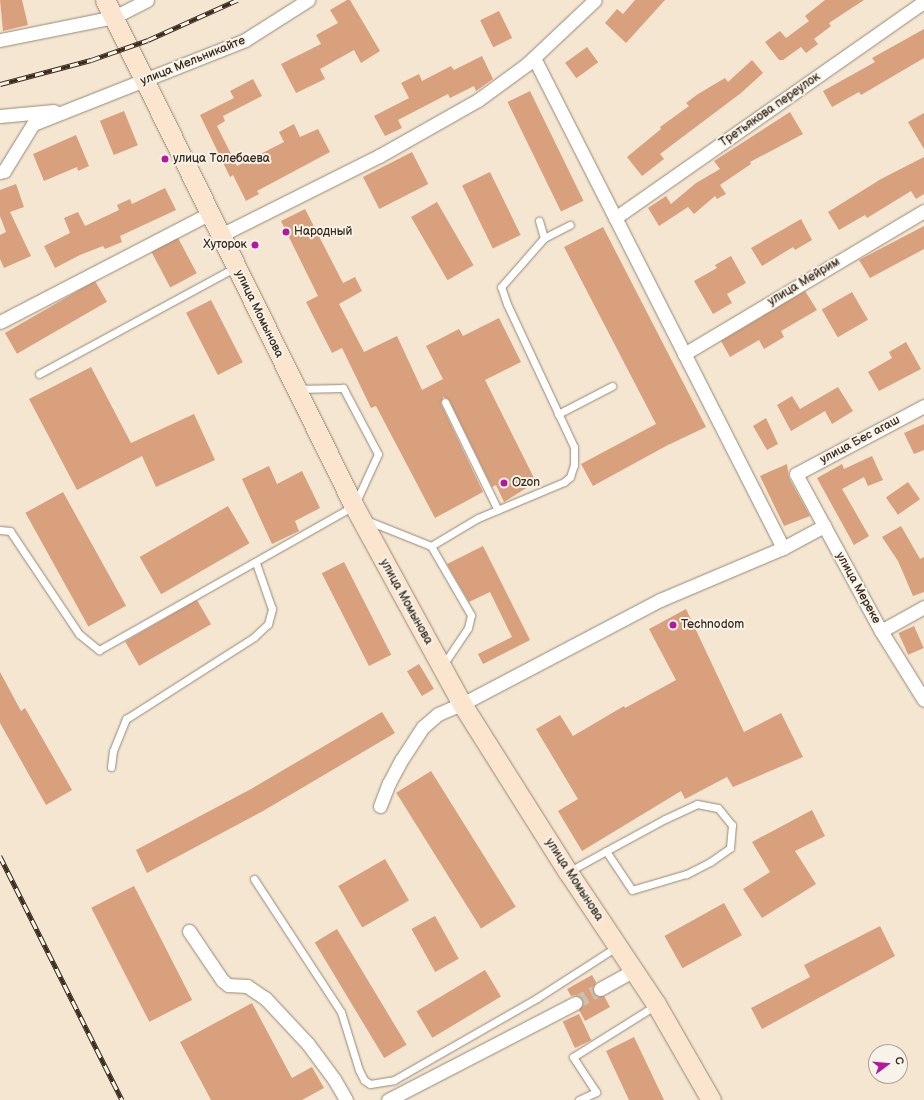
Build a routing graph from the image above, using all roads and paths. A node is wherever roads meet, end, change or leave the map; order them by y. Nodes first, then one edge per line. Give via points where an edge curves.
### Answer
1 (147, 0) edge
2 (308, 0) edge
3 (595, 0) edge
4 (924, 2) edge
5 (110, 8) edge
6 (0, 40) edge
7 (534, 58) junction
8 (145, 81) junction
9 (71, 109) junction
10 (0, 116) edge
11 (0, 172) edge
12 (924, 211) edge
13 (210, 213) junction
14 (615, 218) junction
15 (539, 221) dead end
16 (570, 225) dead end
17 (221, 235) junction
18 (544, 238) junction
19 (236, 267) junction
20 (0, 322) edge
21 (684, 354) junction
22 (38, 374) dead end
23 (612, 386) dead end
24 (296, 388) junction
25 (445, 402) dead end
26 (924, 406) edge
27 (558, 414) junction
28 (796, 474) joint
29 (498, 510) junction
30 (357, 512) junction
31 (824, 526) junction
32 (0, 530) edge
33 (431, 546) junction
34 (783, 548) junction
35 (256, 563) junction
36 (924, 607) edge
37 (881, 631) junction
38 (442, 667) junction
39 (924, 700) edge
40 (462, 704) junction
41 (111, 767) dead end
42 (380, 806) dead end
43 (606, 851) junction
44 (568, 872) junction
45 (254, 879) dead end
46 (189, 931) dead end
47 (618, 946) junction
48 (634, 970) junction
49 (600, 989) tunnel mouth
50 (575, 1003) tunnel mouth
51 (656, 1004) junction
52 (346, 1100) edge
53 (388, 1100) edge
54 (579, 1100) edge
55 (711, 1100) edge

1 - 5 street
2 - 8 street, улица Мельникайте via 245,40
3 - 7 street
4 - 14 street, Третьякова переулок
5 - 6 street
5 - 8 main road, улица Момынова
7 - 14 street
7 - 17 street via 478,100 379,156
8 - 9 street, улица Мельникайте
8 - 13 main road, улица Момынова
9 - 10 street, улица Мельникайте
9 - 11 street, улица Мельникайте via 33,124 4,171
12 - 21 street, улица Мейрим
13 - 17 main road, улица Момынова
13 - 20 street
14 - 21 street
15 - 18 lane
16 - 18 lane
17 - 19 main road, улица Момынова
18 - 27 lane via 501,287
19 - 22 lane
19 - 24 main road, улица Момынова
21 - 34 street
23 - 27 lane
24 - 30 main road, улица Момынова
24 - 30 lane via 343,388 378,454
25 - 29 lane
26 - 28 street, улица Бес агаш
27 - 29 lane via 574,447 574,465 570,477 564,482
28 - 31 street, улица Мереке
29 - 33 lane via 478,518
30 - 33 lane
30 - 35 lane
30 - 38 main road, улица Момынова
31 - 34 street
31 - 37 street, улица Мереке
32 - 35 lane via 10,532 79,634 99,650
33 - 38 lane via 471,615 468,628
34 - 40 street via 660,600
35 - 41 lane via 272,610 268,624 254,637 126,719 113,750
36 - 37 street
37 - 39 street, улица Мереке
38 - 40 main road, улица Момынова
40 - 42 street via 438,714 423,727 388,783
40 - 44 main road, улица Момынова
43 - 43 lane via 698,804 718,808 732,825 730,848 710,862 686,874 632,890
43 - 44 lane
44 - 47 main road, улица Момынова
45 - 47 lane via 341,1012 359,1070 364,1080 370,1084 382,1084 400,1076 537,998
46 - 52 street via 222,980 228,985 247,986 265,998 303,1038 334,1079
47 - 48 main road, улица Момынова
48 - 49 street
48 - 51 main road, улица Момынова
50 - 53 street
51 - 54 lane via 573,1057 596,1092
51 - 55 main road, улица Момынова

